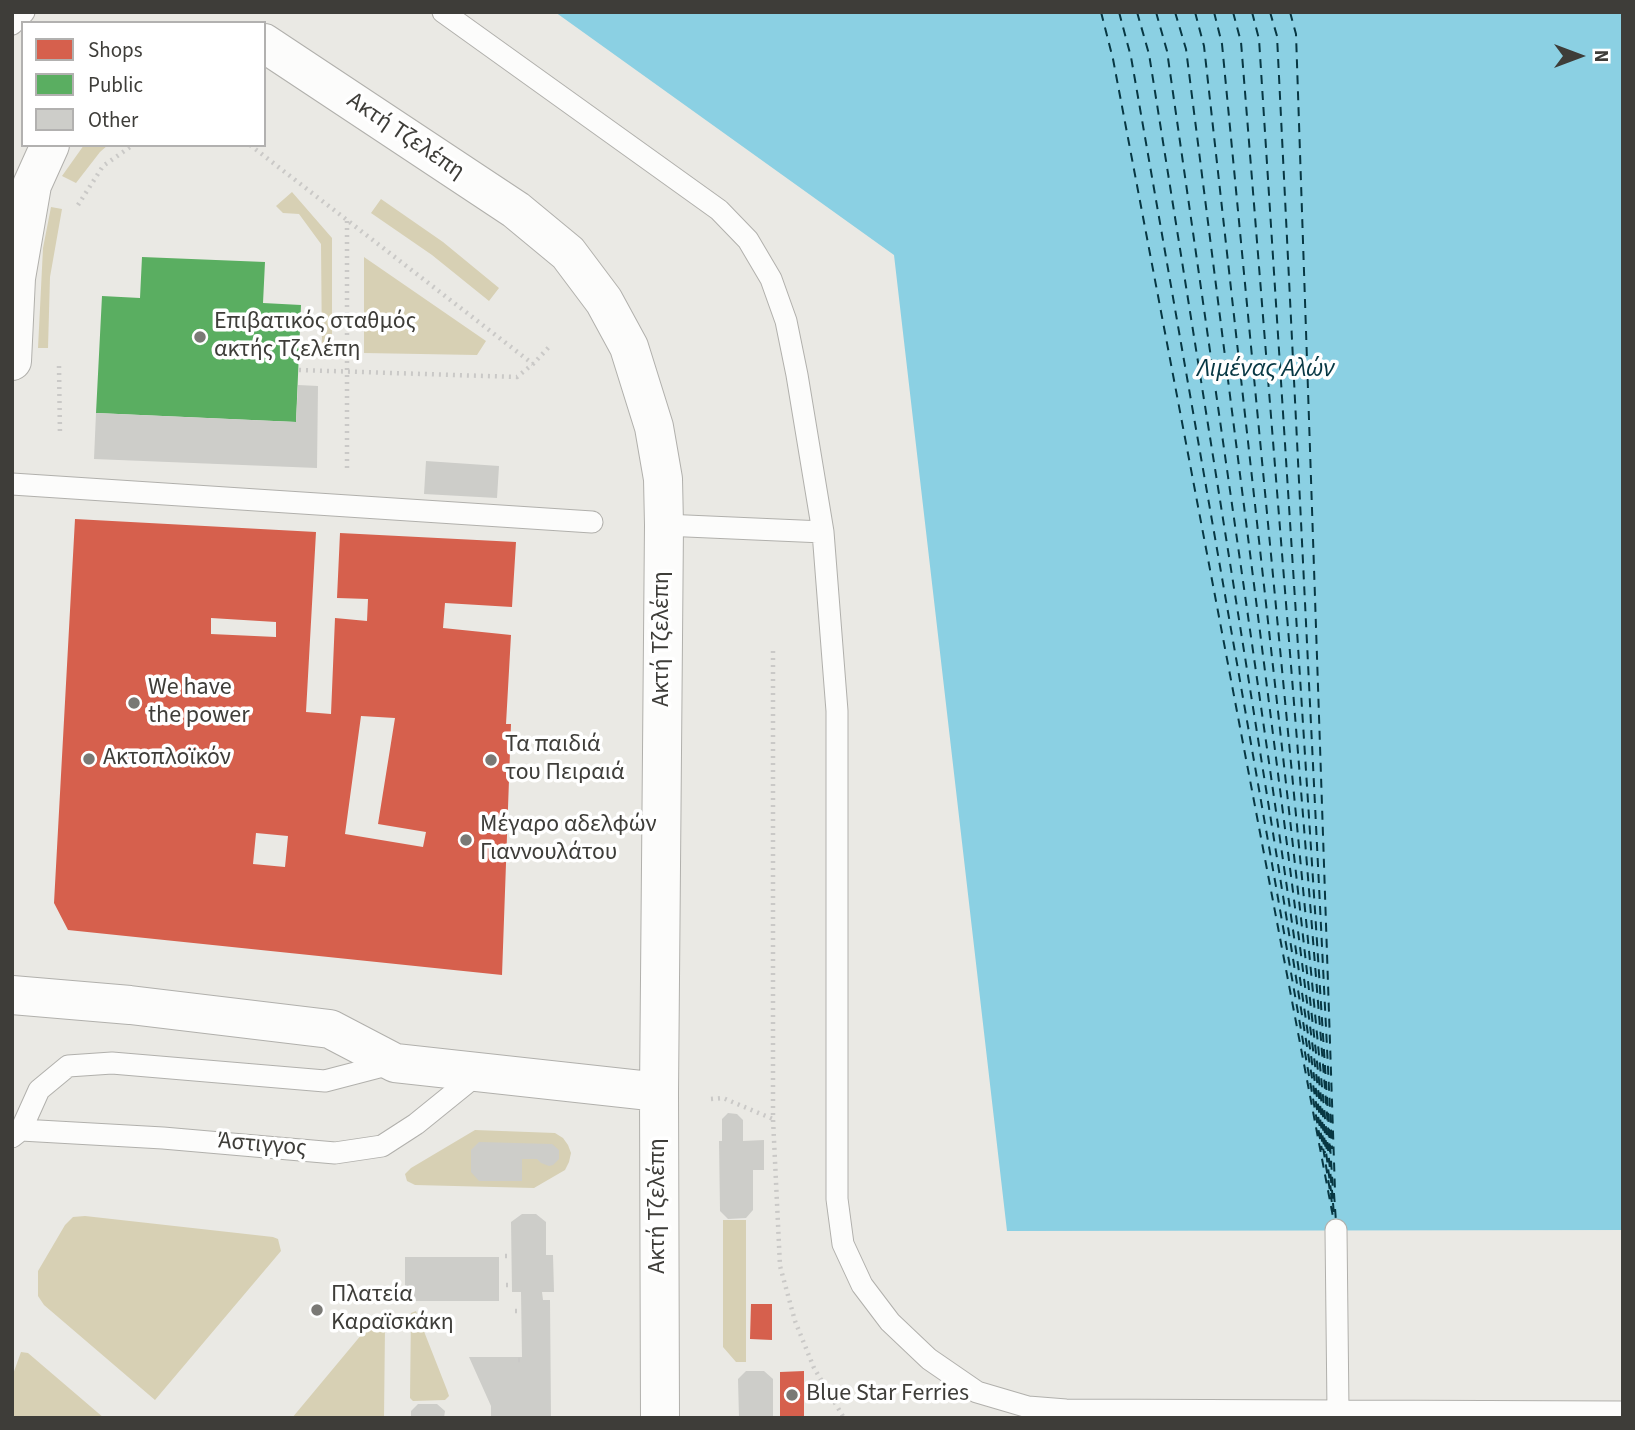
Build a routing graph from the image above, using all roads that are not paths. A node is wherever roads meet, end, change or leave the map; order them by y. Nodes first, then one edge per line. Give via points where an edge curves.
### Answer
1 (24, 12) edge
2 (443, 12) edge
3 (13, 23) edge
4 (266, 44) edge
5 (49, 147) edge
6 (12, 361) edge
7 (12, 484) edge
8 (592, 522) dead end
9 (663, 526) junction
10 (823, 532) junction
11 (12, 995) edge
12 (394, 1062) junction
13 (480, 1073) junction
14 (659, 1092) junction
15 (16, 1133) edge
16 (1336, 1230) dead end
17 (1338, 1411) junction
18 (1623, 1412) edge
19 (660, 1418) edge

1 - 3 lane
2 - 10 lane via 719,211 748,240 771,279 786,321
4 - 9 street, Ακτή Τζελέπη via 516,211 568,253 604,301 629,347 654,427 663,479
5 - 6 street via 32,185 16,278
7 - 8 lane
9 - 10 lane
9 - 14 street, Ακτή Τζελέπη
10 - 17 lane via 837,724 837,1199 843,1244 862,1285 890,1322 929,1359 977,1392 1028,1407
11 - 12 street, Άστιγγος via 330,1029
12 - 13 street, Άστιγγος
12 - 15 lane, Άστιγγος via 325,1081 112,1063 68,1066 39,1090
13 - 14 street, Άστιγγος
13 - 15 lane, Άστιγγος via 382,1146 335,1153 163,1138
14 - 19 street, Ακτή Τζελέπη
16 - 17 lane
17 - 18 lane

